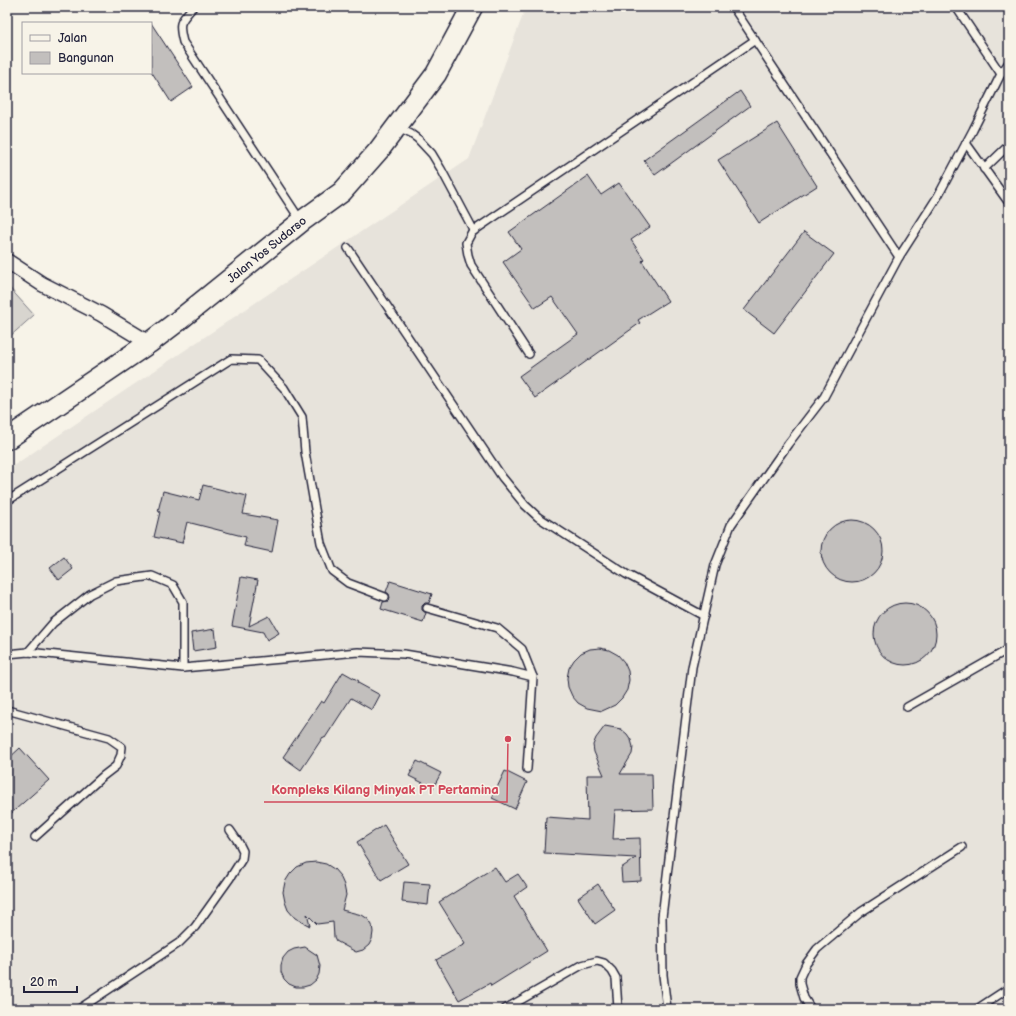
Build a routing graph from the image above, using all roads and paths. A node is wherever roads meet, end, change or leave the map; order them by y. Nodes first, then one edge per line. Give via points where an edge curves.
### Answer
1 (194, 7) edge
2 (472, 7) edge
3 (733, 7) edge
4 (956, 7) edge
5 (755, 40) junction
6 (1009, 62) edge
7 (1001, 74) junction
8 (396, 127) junction
9 (966, 143) junction
10 (1009, 145) edge
11 (984, 169) junction
12 (1009, 203) edge
13 (302, 221) junction
14 (474, 231) junction
15 (348, 248) dead end
16 (900, 257) junction
17 (7, 261) edge
18 (148, 343) junction
19 (529, 354) dead end
20 (7, 439) edge
21 (7, 501) edge
22 (385, 597) dead end
23 (427, 608) dead end
24 (704, 616) junction
25 (1009, 649) edge
26 (28, 652) junction
27 (7, 654) edge
28 (184, 668) junction
29 (533, 677) junction
30 (907, 707) dead end
31 (7, 710) edge
32 (527, 769) dead end
33 (230, 830) dead end
34 (35, 837) dead end
35 (962, 847) dead end
36 (1009, 988) edge
37 (79, 1009) edge
38 (505, 1009) edge
39 (618, 1009) edge
40 (667, 1009) edge
41 (811, 1009) edge
42 (977, 1009) edge

1 - 13 lane via 182,20 180,29 183,42
2 - 8 main road, Jalan Yos Sudarso via 436,74
3 - 5 lane
4 - 7 lane
5 - 14 lane
5 - 16 lane
6 - 7 lane
7 - 9 lane
8 - 13 main road, Jalan Yos Sudarso via 342,192
8 - 14 lane via 411,134 432,154
9 - 11 lane
9 - 16 lane via 938,196
10 - 11 lane
11 - 12 lane
13 - 18 main road, Jalan Yos Sudarso
14 - 19 lane via 466,243 471,265
15 - 24 lane via 502,477 525,505 538,517 626,574
16 - 24 lane via 824,397 731,525 715,565
17 - 18 street via 42,284 101,314
18 - 20 main road, Jalan Yos Sudarso
21 - 22 lane via 231,359 258,360 284,388 302,417 305,452 321,543 332,571 348,584
23 - 29 lane via 497,628 522,649
24 - 40 lane via 692,667 662,917 663,975
25 - 30 lane
26 - 27 lane
26 - 28 lane
26 - 28 lane via 53,623 90,594 116,581 152,576 173,585 183,602
28 - 29 lane via 358,652 404,654
29 - 32 lane
31 - 34 lane via 109,738 122,747 122,755 116,766
33 - 37 lane via 243,851 242,859 195,927 179,943
35 - 41 lane via 861,912 817,949 800,977 804,998
36 - 42 lane
38 - 39 lane via 582,965 597,962 604,963 616,978

